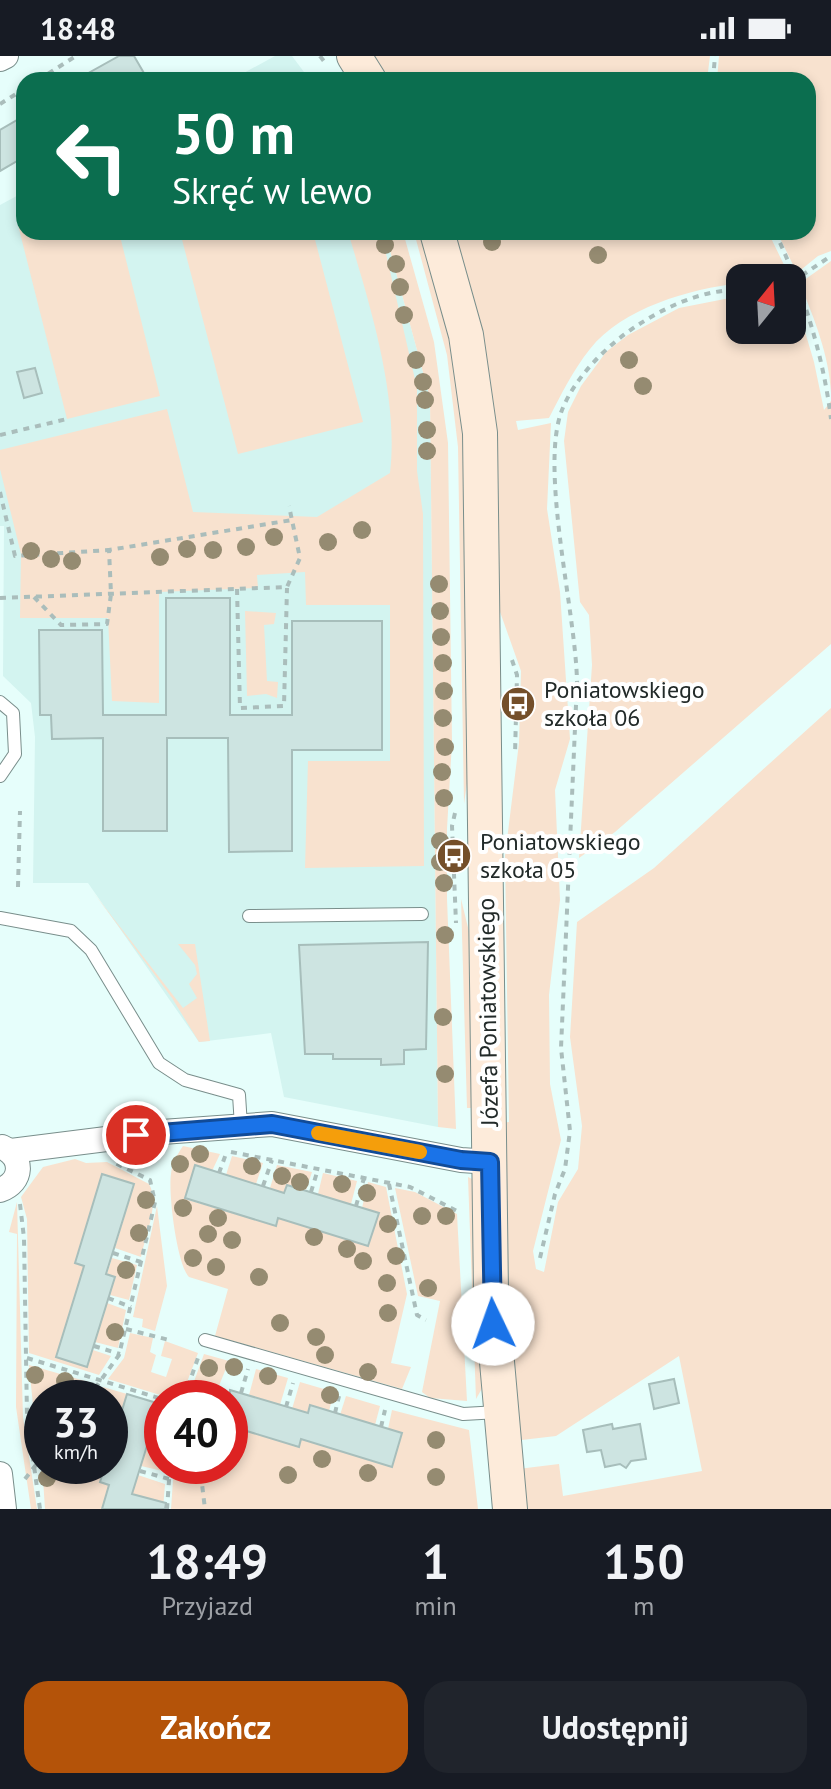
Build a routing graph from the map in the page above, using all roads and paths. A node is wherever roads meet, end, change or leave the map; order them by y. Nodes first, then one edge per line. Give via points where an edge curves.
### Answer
1 (6, 56) edge
2 (76, 56) edge
3 (0, 59) edge
4 (51, 72) edge
5 (439, 240) edge
6 (778, 240) edge
7 (831, 256) edge
8 (787, 264) edge
9 (806, 273) edge
10 (726, 293) edge
11 (806, 316) edge
12 (67, 419) dead end
13 (831, 419) edge
14 (0, 435) edge
15 (0, 492) edge
16 (289, 506) dead end
17 (292, 520) junction
18 (109, 550) junction
19 (287, 587) junction
20 (237, 589) junction
21 (111, 594) junction
22 (34, 597) junction
23 (0, 598) edge
24 (0, 702) edge
25 (0, 776) edge
26 (456, 809) dead end
27 (20, 811) dead end
28 (18, 887) dead end
29 (422, 914) dead end
30 (249, 916) dead end
31 (0, 918) edge
32 (456, 925) dead end
33 (241, 1126) junction
34 (52, 1145) junction
35 (3, 1147) edge
36 (216, 1148) dead end
37 (227, 1151) junction
38 (107, 1159) dead end
39 (272, 1160) junction
40 (490, 1162) junction
41 (318, 1169) junction
42 (219, 1173) dead end
43 (364, 1178) junction
44 (389, 1184) junction
45 (263, 1186) dead end
46 (9, 1190) edge
47 (311, 1192) dead end
48 (356, 1206) dead end
49 (463, 1214) dead end
50 (113, 1253) dead end
51 (540, 1258) dead end
52 (141, 1262) junction
53 (108, 1298) dead end
54 (131, 1307) junction
55 (426, 1320) dead end
56 (126, 1329) junction
57 (169, 1340) dead end
58 (203, 1345) joint
59 (94, 1346) dead end
60 (120, 1354) junction
61 (26, 1358) junction
62 (250, 1364) dead end
63 (295, 1377) dead end
64 (101, 1380) joint
65 (190, 1380) edge
66 (245, 1380) edge
67 (341, 1391) dead end
68 (386, 1404) dead end
69 (286, 1407) dead end
70 (499, 1412) junction
71 (335, 1413) dead end
72 (381, 1427) dead end
73 (140, 1471) dead end
74 (144, 1472) edge
75 (0, 1474) edge
76 (169, 1484) edge
77 (202, 1484) edge
78 (4, 1509) edge
79 (40, 1509) edge
80 (167, 1509) edge
81 (205, 1509) edge
82 (510, 1509) edge

1 - 3 street
2 - 4 path
5 - 40 street, Józefa Poniatowskiego via 466,335 480,433
6 - 8 path
7 - 9 path
10 - 51 path via 686,300 610,342 561,413 556,475 577,648 561,1048 570,1131
11 - 13 path
12 - 14 path
15 - 18 path via 15,556
16 - 17 path
17 - 18 path
17 - 19 path via 300,558
18 - 21 path
19 - 20 path
19 - 20 path via 284,706 240,708
20 - 21 path
21 - 22 path
21 - 22 path via 107,624 61,625
22 - 23 path
24 - 25 lane via 13,713 15,754
26 - 32 path
27 - 28 path
29 - 30 lane
31 - 33 lane via 71,931 91,950 159,1063 185,1080 239,1095
33 - 34 street
33 - 40 street via 272,1124
34 - 35 street via 24,1152
34 - 46 street via 28,1159
35 - 46 street via 18,1162
36 - 37 path
37 - 39 path
37 - 42 path
38 - 52 path via 153,1183 155,1202
39 - 41 path
39 - 45 path
40 - 70 street, Józefa Poniatowskiego
41 - 43 path
41 - 47 path
43 - 44 path
43 - 48 path
44 - 49 path via 419,1190
44 - 55 path via 417,1315
46 - 61 path via 24,1238
50 - 52 path
52 - 54 path
53 - 54 path
54 - 56 path
56 - 57 path
56 - 60 path
58 - 65 path
58 - 70 lane via 463,1414
59 - 60 path
60 - 64 path
61 - 64 path
61 - 79 path via 27,1416
62 - 66 path
63 - 69 path
67 - 71 path
68 - 72 path
70 - 82 street, Józefa Poniatowskiego
73 - 74 path
75 - 78 street
76 - 80 path
77 - 81 path

